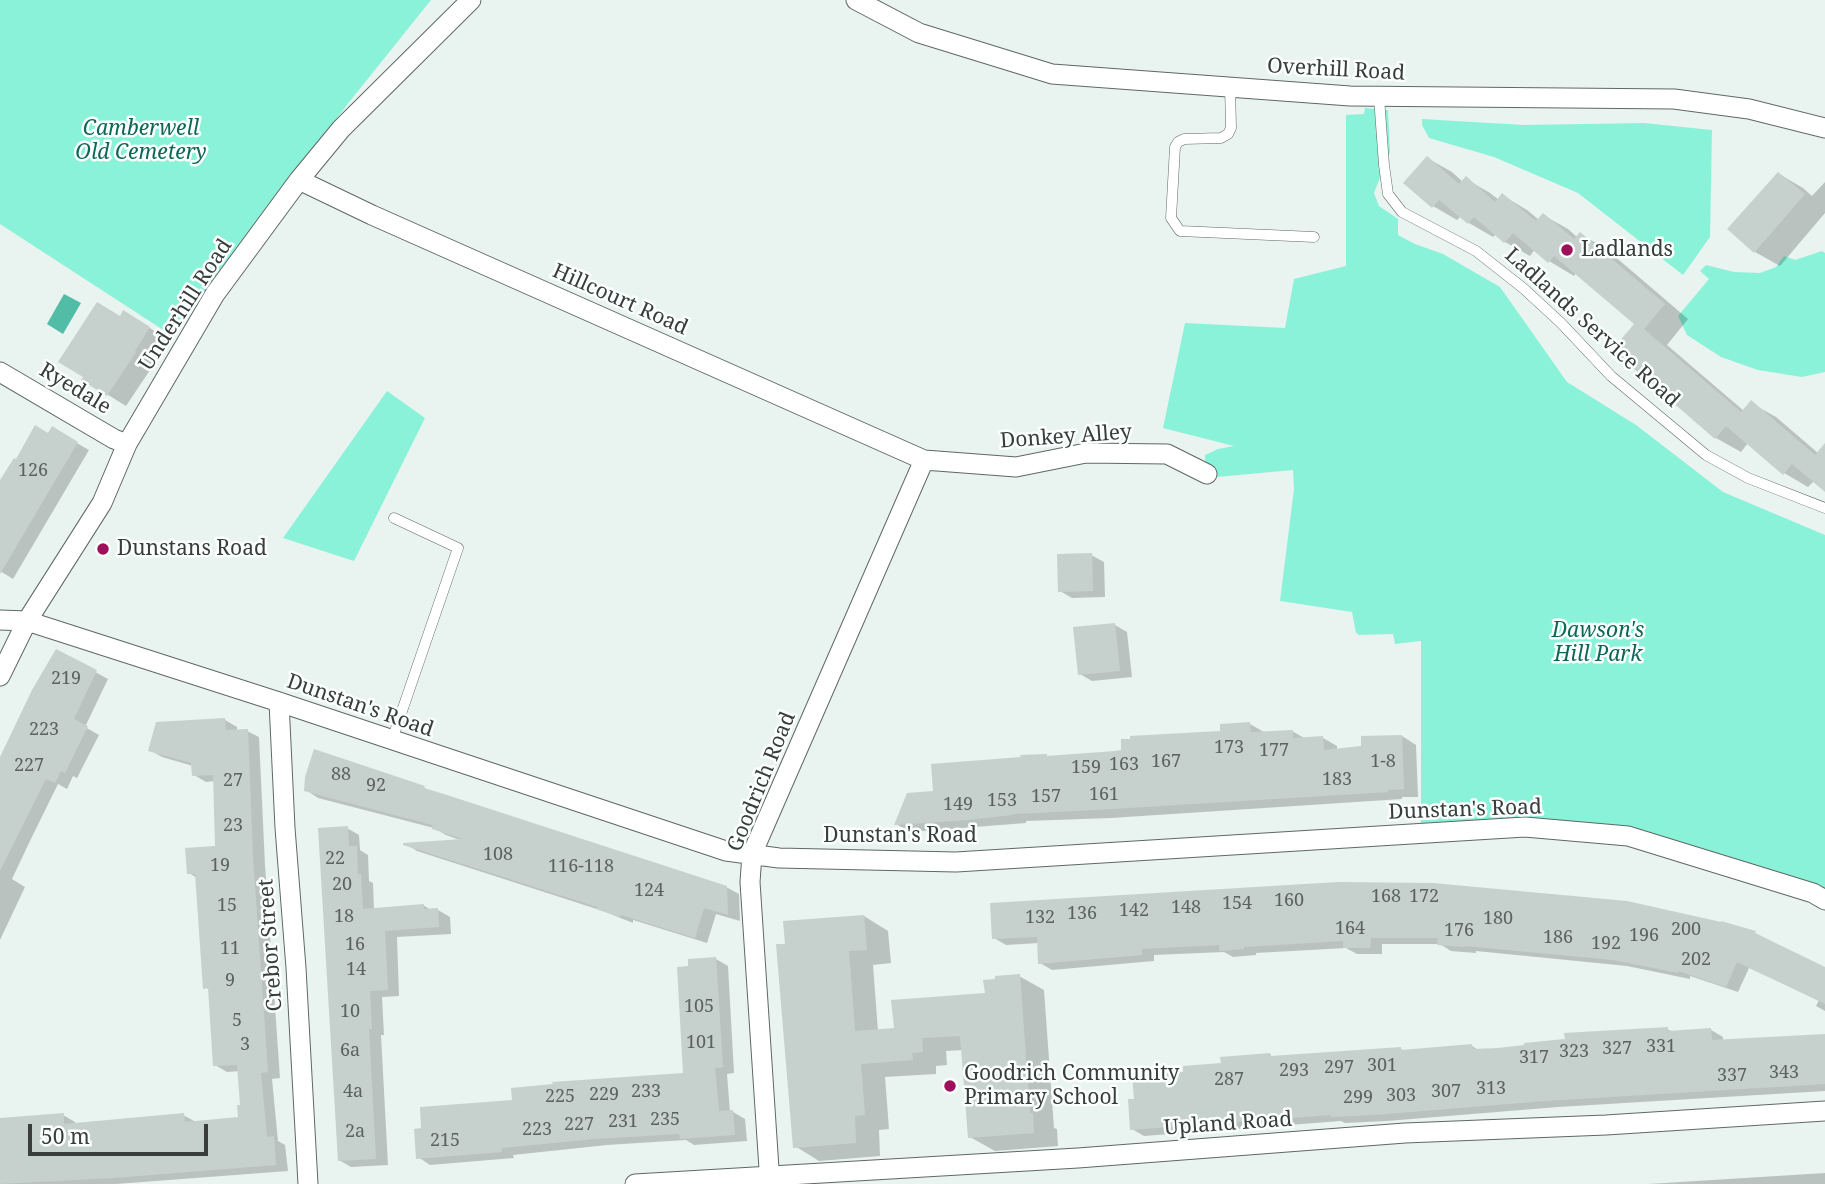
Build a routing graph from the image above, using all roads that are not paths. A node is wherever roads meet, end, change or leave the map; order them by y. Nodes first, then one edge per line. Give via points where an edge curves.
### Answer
1 (471, 0) edge
2 (856, 0) edge
3 (1230, 86) junction
4 (1379, 97) junction
5 (1825, 128) edge
6 (299, 180) junction
7 (1314, 237) dead end
8 (0, 372) edge
9 (127, 444) junction
10 (924, 460) junction
11 (1207, 474) dead end
12 (1825, 508) edge
13 (394, 518) dead end
14 (0, 620) edge
15 (27, 621) junction
16 (0, 676) edge
17 (279, 702) junction
18 (392, 740) junction
19 (752, 854) junction
20 (1825, 900) edge
21 (1825, 1111) edge
22 (770, 1181) edge
23 (308, 1184) edge
24 (635, 1184) edge

1 - 6 street, Underhill Road via 341,130
2 - 3 street, Overhill Road via 919,33 1052,74
3 - 4 street, Overhill Road
3 - 7 lane via 1228,134 1184,139 1175,148 1171,218 1180,231
4 - 5 street, Overhill Road via 1674,99 1749,109
4 - 12 lane, Ladlands Service Road via 1388,194 1402,212 1476,251 1523,288 1611,376 1706,455 1748,478
6 - 9 street, Underhill Road via 215,294
6 - 10 street, Hillcourt Road
8 - 9 street, Ryedale
9 - 15 street, Underhill Road via 102,503
10 - 11 street, Donkey Alley via 1016,467 1087,453 1167,454
10 - 19 street, Goodrich Road
13 - 18 lane via 458,548
14 - 15 street, Dunstan's Road
15 - 16 street, Underhill Road
15 - 17 street, Dunstan's Road
17 - 18 street, Dunstan's Road
17 - 23 street, Crebor Street
18 - 19 street, Dunstan's Road via 726,850
19 - 20 street, Dunstan's Road via 956,862 1525,827 1628,836
19 - 22 street, Goodrich Road via 750,882
21 - 22 street, Upland Road via 1405,1133
22 - 24 street, Upland Road

